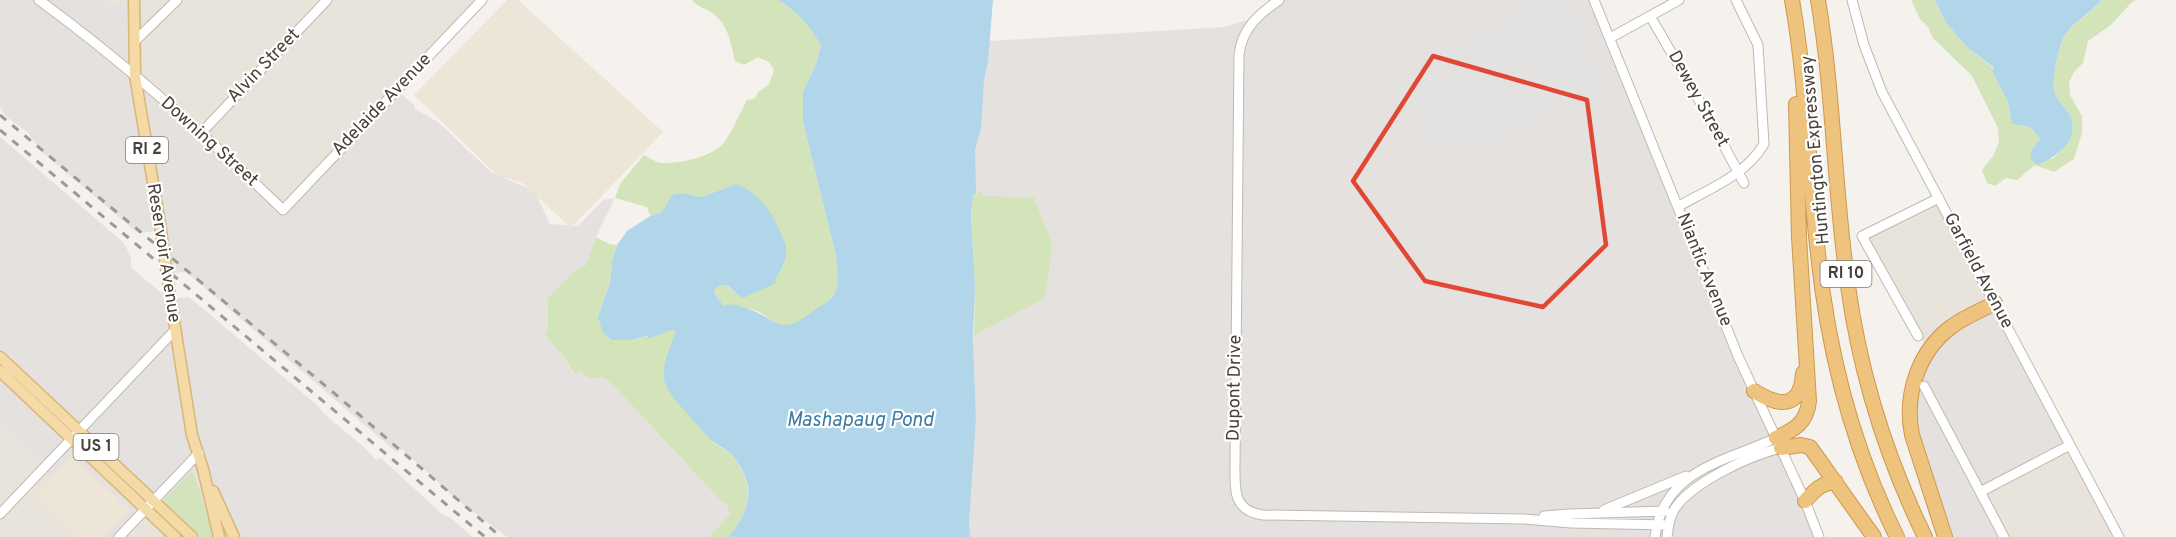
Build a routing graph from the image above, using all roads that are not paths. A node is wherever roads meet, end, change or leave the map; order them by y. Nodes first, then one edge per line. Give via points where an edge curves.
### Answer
1 (39, 0) edge
2 (134, 0) edge
3 (177, 0) edge
4 (327, 0) edge
5 (482, 0) edge
6 (1280, 0) edge
7 (1594, 0) edge
8 (1679, 0) edge
9 (1736, 0) edge
10 (1792, 0) edge
11 (1818, 0) edge
12 (1852, 0) edge
13 (1650, 16) junction
14 (1797, 33) junction
15 (1610, 38) junction
16 (134, 42) junction
17 (135, 76) junction
18 (201, 133) junction
19 (1739, 172) junction
20 (1744, 183) dead end
21 (1939, 198) junction
22 (1679, 206) junction
23 (283, 210) joint
24 (1995, 303) junction
25 (175, 330) junction
26 (1918, 336) dead end
27 (1804, 346) junction
28 (1, 364) edge
29 (1924, 386) dead end
30 (1754, 391) junction
31 (75, 435) junction
32 (1778, 443) junction
33 (2070, 445) junction
34 (199, 453) junction
35 (203, 469) junction
36 (1702, 470) junction
37 (1836, 482) junction
38 (1980, 492) junction
39 (1805, 501) junction
40 (149, 505) junction
41 (1662, 511) junction
42 (1673, 511) junction
43 (1599, 512) junction
44 (0, 514) edge
45 (1524, 519) junction
46 (1657, 525) junction
47 (1668, 525) junction
48 (119, 537) edge
49 (175, 537) edge
50 (192, 537) edge
51 (219, 537) edge
52 (234, 537) edge
53 (1655, 537) edge
54 (1667, 537) edge
55 (1819, 537) edge
56 (1874, 537) edge
57 (1897, 537) edge
58 (1925, 537) edge
59 (1945, 537) edge
60 (2004, 537) edge
61 (2119, 537) edge

1 - 17 street, Downing Street
2 - 16 main road, Reservoir Avenue / RI 2
3 - 16 street
4 - 18 street, Alvin Street
5 - 23 street, Adelaide Avenue
6 - 45 street, Dupont Drive via 1247,29 1239,55 1234,466 1237,499 1246,509 1263,514
7 - 15 street, Niantic Avenue
8 - 13 street
9 - 19 street via 1758,45 1765,134 1758,155
10 - 14 highway, Huntington Expressway / RI 10
11 - 58 highway, Huntington Expressway / RI 10 via 1845,262 1858,345 1883,438
12 - 21 street, Garfield Avenue via 1882,92
13 - 15 street
13 - 19 street, Dewey Street
14 - 27 highway via 1797,176
14 - 57 highway, Huntington Expressway / RI 10 via 1818,254 1833,348 1858,441
15 - 22 street, Niantic Avenue
16 - 17 main road, Reservoir Avenue / RI 2
17 - 18 street, Downing Street
17 - 25 main road, Reservoir Avenue / RI 2, bridge
18 - 23 street, Downing Street
19 - 20 street, Dewey Street
19 - 22 street
21 - 24 street, Garfield Avenue
21 - 26 street via 1862,236
22 - 30 street, Niantic Avenue
24 - 33 street, Garfield Avenue
24 - 59 highway via 1942,335 1924,357 1911,392 1912,435
25 - 31 street
25 - 34 main road, Reservoir Avenue / RI 2 via 192,435
27 - 30 highway via 1802,385 1794,398 1777,403
27 - 32 highway via 1808,410 1798,427
28 - 31 main road, US 1
29 - 38 street
30 - 32 street, Niantic Avenue
31 - 40 main road, US 1
31 - 44 street
32 - 36 street
32 - 37 highway via 1810,447
32 - 39 street, Niantic Avenue
32 - 42 street via 1713,477 1683,498
33 - 38 street
33 - 61 street, Garfield Avenue
34 - 35 main road, Reservoir Avenue / RI 2
34 - 40 street
35 - 51 main road, Reservoir Avenue / RI 2
35 - 52 main road, Reservoir Avenue / RI 2
36 - 41 street via 1672,491
36 - 43 street
37 - 39 highway via 1820,486
37 - 56 highway
38 - 60 street
39 - 55 street, Niantic Avenue
40 - 48 street
40 - 49 main road, US 1
40 - 50 main road, US 1
41 - 42 street, Dupont Drive
41 - 43 street, Dupont Drive
41 - 46 street
42 - 47 street
43 - 45 street, Dupont Drive
45 - 46 street, Dupont Drive
46 - 47 street, Dupont Drive
46 - 53 street
47 - 54 street

